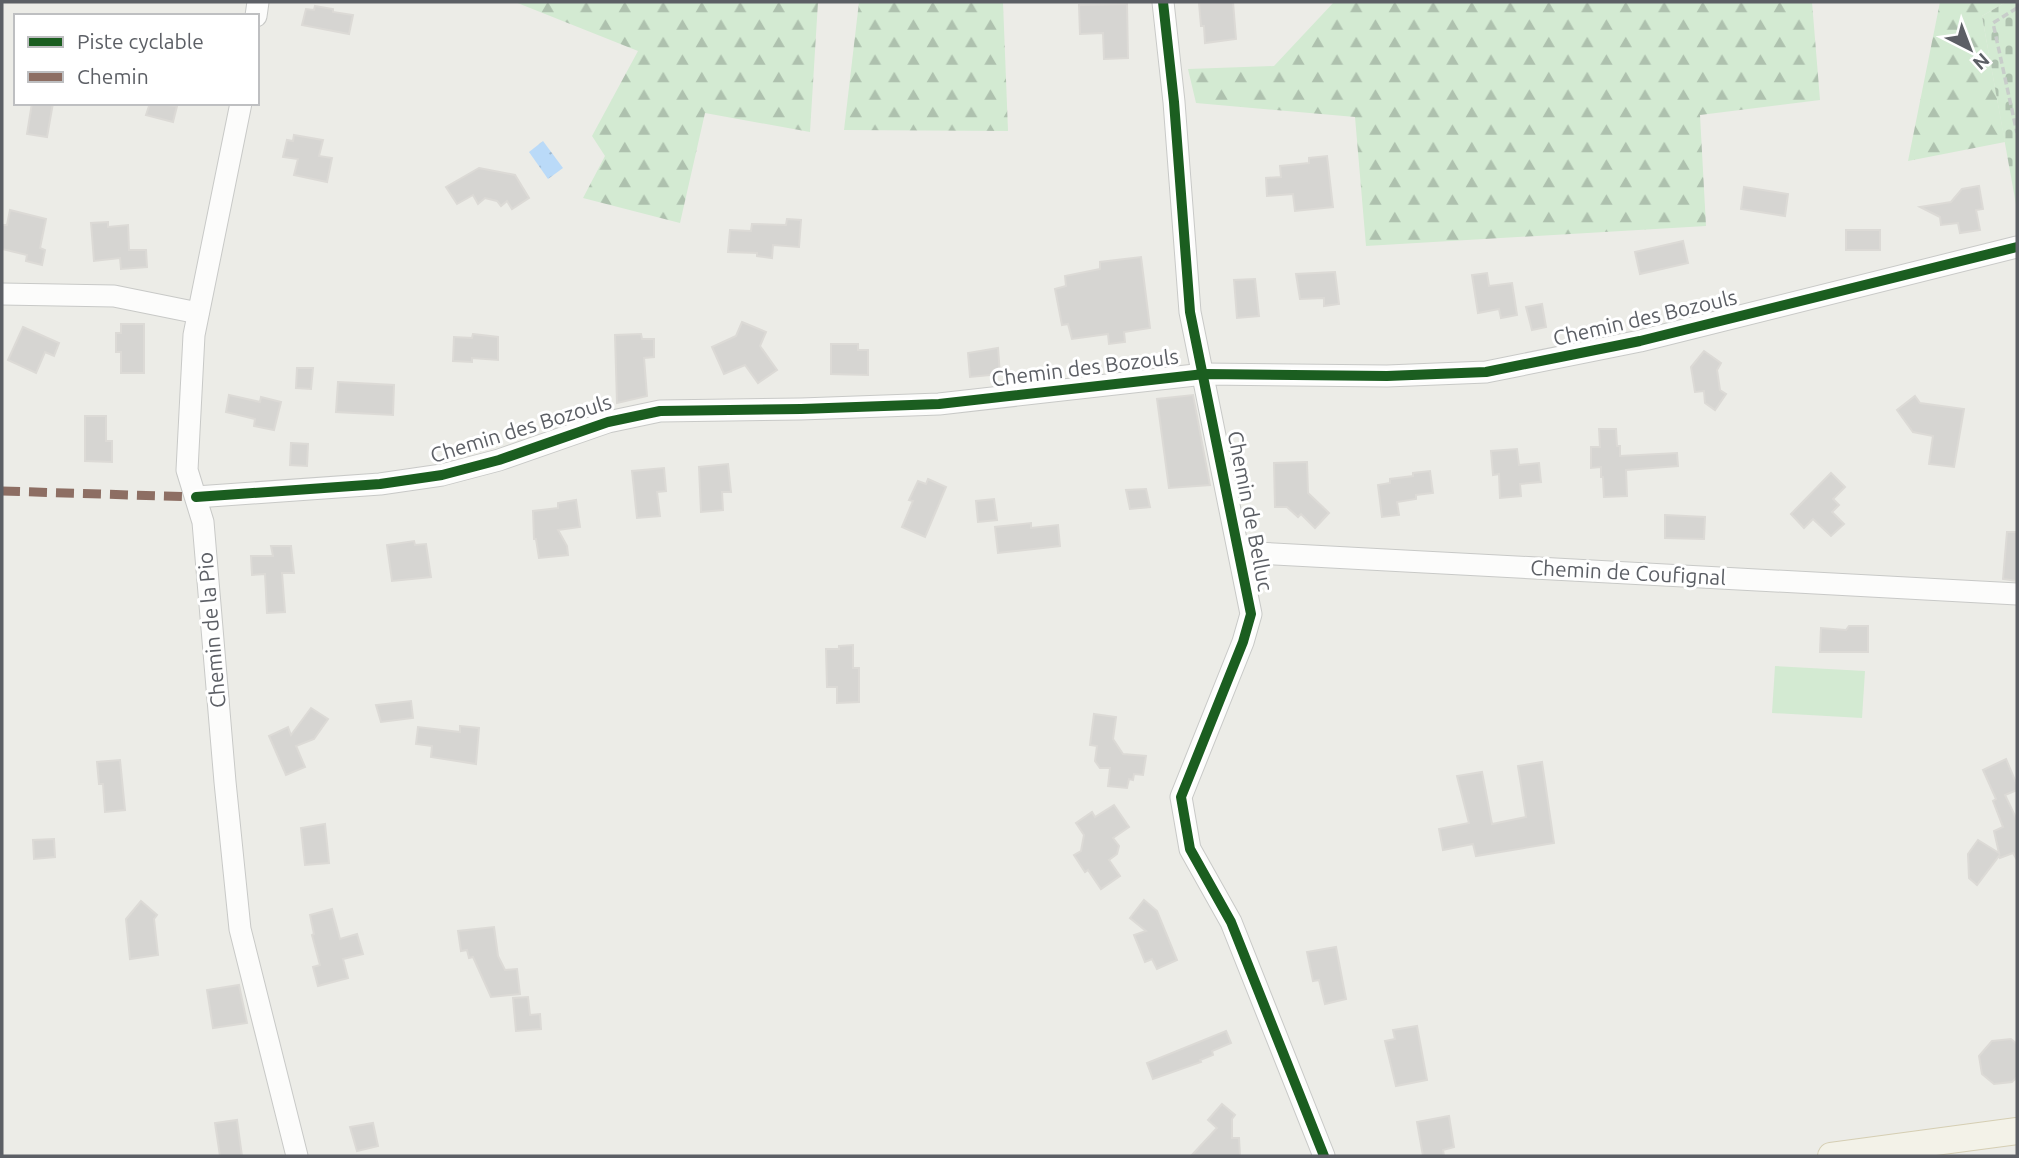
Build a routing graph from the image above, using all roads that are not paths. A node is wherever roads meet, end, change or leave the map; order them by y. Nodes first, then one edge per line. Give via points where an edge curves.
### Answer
1 (1163, 2) edge
2 (241, 105) edge
3 (2017, 247) edge
4 (2, 294) edge
5 (198, 313) junction
6 (1204, 374) junction
7 (196, 497) junction
8 (1239, 552) junction
9 (2017, 594) edge
10 (2017, 1131) edge
11 (297, 1156) edge
12 (1324, 1156) edge
13 (1831, 1156) edge

1 - 6 street, Chemin de Belluc via 1189,312
2 - 5 street, Chemin de la Pio
3 - 6 street, Chemin des Bozouls via 1640,341 1486,372
4 - 5 street via 114,296
5 - 7 street, Chemin de la Pio via 187,470
6 - 7 street, Chemin des Bozouls via 939,404 660,411 608,422 442,475
6 - 8 street, Chemin de Belluc
7 - 11 street, Chemin de la Pio via 203,523 240,929
8 - 9 street, Chemin de Coufignal
8 - 12 street, Chemin de Belluc via 1251,614 1181,797 1190,849 1231,922
10 - 13 main road

